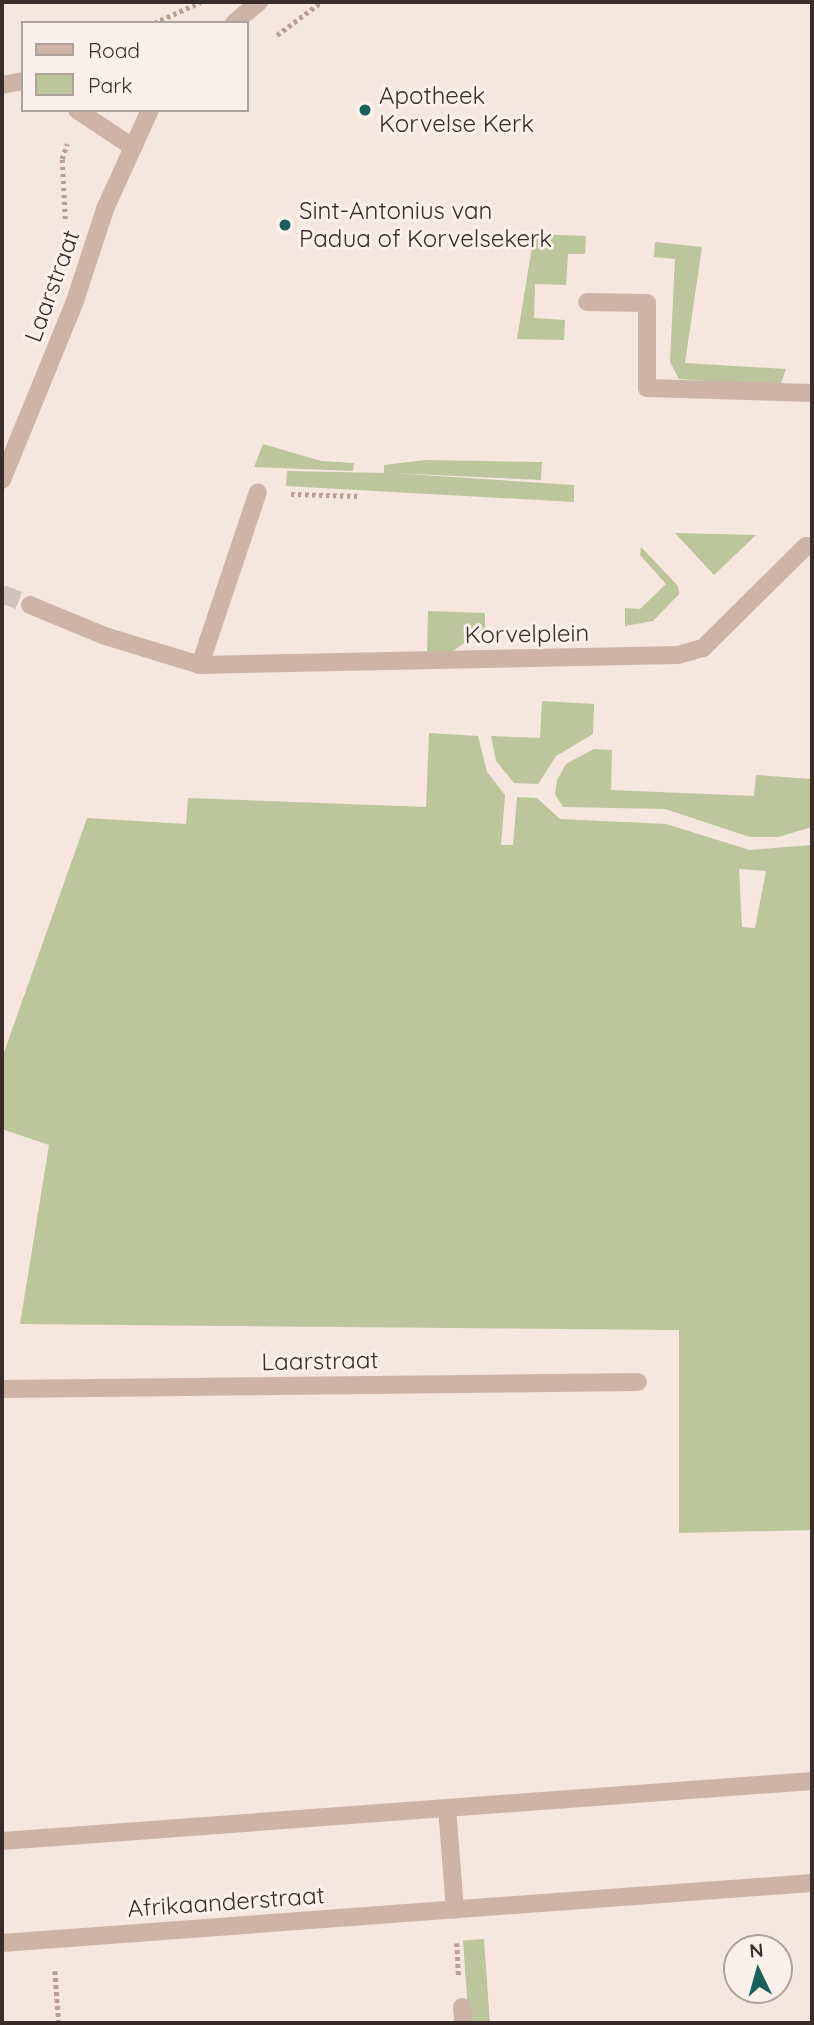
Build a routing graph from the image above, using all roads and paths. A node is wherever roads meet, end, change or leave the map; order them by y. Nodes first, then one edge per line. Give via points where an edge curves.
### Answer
1 (201, 2) edge
2 (259, 2) edge
3 (321, 2) edge
4 (158, 21) edge
5 (236, 21) edge
6 (270, 41) dead end
7 (80, 112) edge
8 (149, 112) edge
9 (131, 146) junction
10 (587, 302) dead end
11 (812, 393) edge
12 (2, 480) edge
13 (258, 492) joint
14 (359, 496) dead end
15 (812, 546) edge
16 (30, 605) tunnel mouth
17 (200, 665) junction
18 (638, 1382) dead end
19 (2, 1389) edge
20 (812, 1781) edge
21 (447, 1808) junction
22 (2, 1841) edge
23 (812, 1883) edge
24 (455, 1910) junction
25 (53, 1939) junction
26 (2, 1943) edge
27 (462, 2015) edge
28 (59, 2023) edge

1 - 4 path
2 - 5 street
3 - 6 path
7 - 9 street
8 - 9 street, Laarstraat
9 - 12 street, Laarstraat via 74,304
10 - 11 street via 647,303 647,388
13 - 14 path
13 - 17 street
15 - 17 street, Korvelplein via 806,546 703,648 678,655
16 - 17 street, Korvelplein via 105,636
18 - 19 street, Laarstraat
20 - 21 street
21 - 22 street
21 - 24 street
23 - 24 street, Afrikaanderstraat
24 - 25 street, Afrikaanderstraat
24 - 27 path
25 - 26 street, Afrikaanderstraat
25 - 28 path

